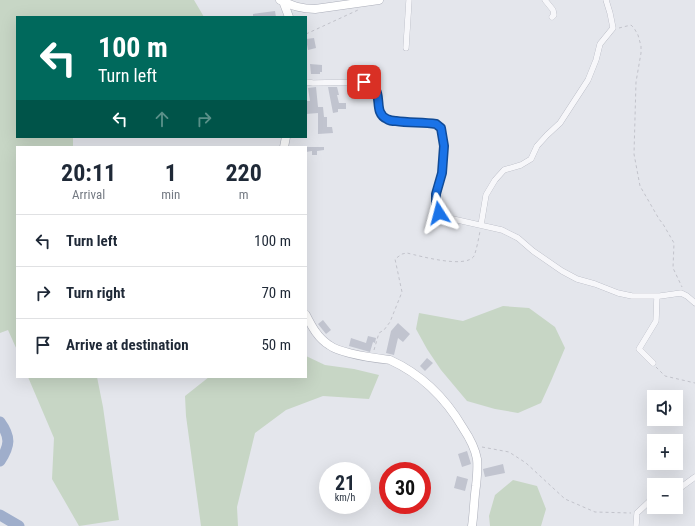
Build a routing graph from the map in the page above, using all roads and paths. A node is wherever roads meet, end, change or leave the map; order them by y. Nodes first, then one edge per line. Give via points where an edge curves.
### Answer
1 (378, 0) edge
2 (409, 0) edge
3 (545, 0) edge
4 (606, 0) edge
5 (281, 1) edge
6 (358, 10) dead end
7 (288, 16) edge
8 (552, 17) dead end
9 (613, 28) junction
10 (307, 34) edge
11 (406, 48) dead end
12 (307, 82) edge
13 (481, 225) junction
14 (657, 296) junction
15 (687, 296) junction
16 (695, 303) edge
17 (307, 317) edge
18 (373, 357) junction
19 (653, 363) joint
20 (695, 383) edge
21 (473, 445) junction
22 (695, 477) edge
23 (683, 486) edge
24 (647, 503) edge
25 (637, 512) junction
26 (472, 526) edge
27 (636, 526) edge

1 - 5 main road via 315,9 298,8
2 - 11 street
3 - 8 street via 553,10
4 - 9 street
5 - 7 main road
6 - 10 path
9 - 13 street via 600,44 588,80 560,123 536,146 531,159 504,170 495,180 486,195
9 - 15 path via 631,25 640,41 634,154 640,186 674,243 673,268
12 - 13 street via 364,82 375,90 382,117 402,122 436,124 441,128 444,146 436,207 444,217
13 - 14 street via 502,230 518,238 577,279 632,296
13 - 18 path via 474,256 469,260 439,260 407,253 395,259 402,292 390,322 379,332
14 - 15 street via 681,293
14 - 19 street via 656,321 639,349
15 - 16 street
17 - 18 main road via 317,333 330,346 345,352
18 - 21 main road via 390,360 431,387 452,411
19 - 20 path via 665,376
21 - 25 path via 509,452 526,463 565,499 595,512
21 - 26 main road via 477,458 477,474
22 - 23 street
24 - 25 street
25 - 27 street

